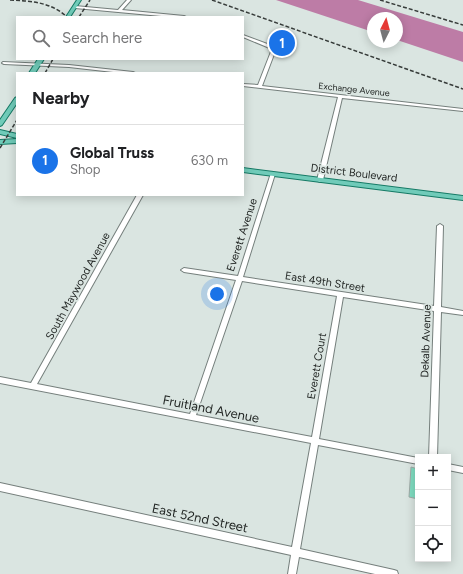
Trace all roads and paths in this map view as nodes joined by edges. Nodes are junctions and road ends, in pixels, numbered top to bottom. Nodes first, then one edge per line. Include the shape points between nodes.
1 (79, 0) edge
2 (129, 0) edge
3 (75, 6) junction
4 (119, 11) junction
5 (69, 16) edge
6 (173, 16) edge
7 (244, 36) edge
8 (40, 60) edge
9 (4, 63) dead end
10 (37, 64) junction
11 (33, 72) edge
12 (125, 72) edge
13 (244, 85) edge
14 (259, 87) junction
15 (340, 96) junction
16 (16, 100) edge
17 (463, 110) edge
18 (0, 124) edge
19 (0, 132) edge
20 (16, 136) edge
21 (16, 141) edge
22 (0, 142) edge
23 (244, 170) edge
24 (273, 174) junction
25 (320, 180) junction
26 (139, 196) edge
27 (463, 198) edge
28 (440, 226) dead end
29 (184, 270) dead end
30 (240, 278) junction
31 (340, 294) junction
32 (437, 309) junction
33 (463, 313) edge
34 (0, 380) edge
35 (33, 386) junction
36 (192, 417) junction
37 (315, 441) junction
38 (432, 454) edge
39 (415, 460) edge
40 (451, 468) edge
41 (463, 470) edge
42 (0, 487) edge
43 (296, 552) junction
44 (292, 574) edge
45 (394, 574) edge

1 - 3 main road
2 - 4 street
3 - 4 street
3 - 5 main road
4 - 6 street
7 - 14 street via 274,49
8 - 10 main road
9 - 10 street
10 - 11 main road
10 - 12 street
13 - 14 street, Exchange Avenue
14 - 15 street, Exchange Avenue
15 - 17 street, Exchange Avenue
15 - 25 street
16 - 18 main road
19 - 20 main road
21 - 22 main road
23 - 24 main road, District Boulevard
24 - 25 main road, District Boulevard
24 - 30 street, Everett Avenue
25 - 27 main road, District Boulevard
26 - 35 street, South Maywood Avenue
28 - 32 street, Dekalb Avenue
29 - 30 street, East 49th Street
30 - 31 street, East 49th Street
30 - 36 street, Everett Avenue
31 - 32 street, East 49th Street
31 - 37 street, Everett Court
32 - 33 street, East 49th Street
32 - 38 street, Dekalb Avenue
34 - 35 street, Fruitland Avenue
35 - 36 street, Fruitland Avenue
36 - 37 street, Fruitland Avenue
37 - 39 street, Fruitland Avenue
37 - 43 street
40 - 41 street
42 - 43 street, East 52nd Street
43 - 44 street
43 - 45 street, East 52nd Street

